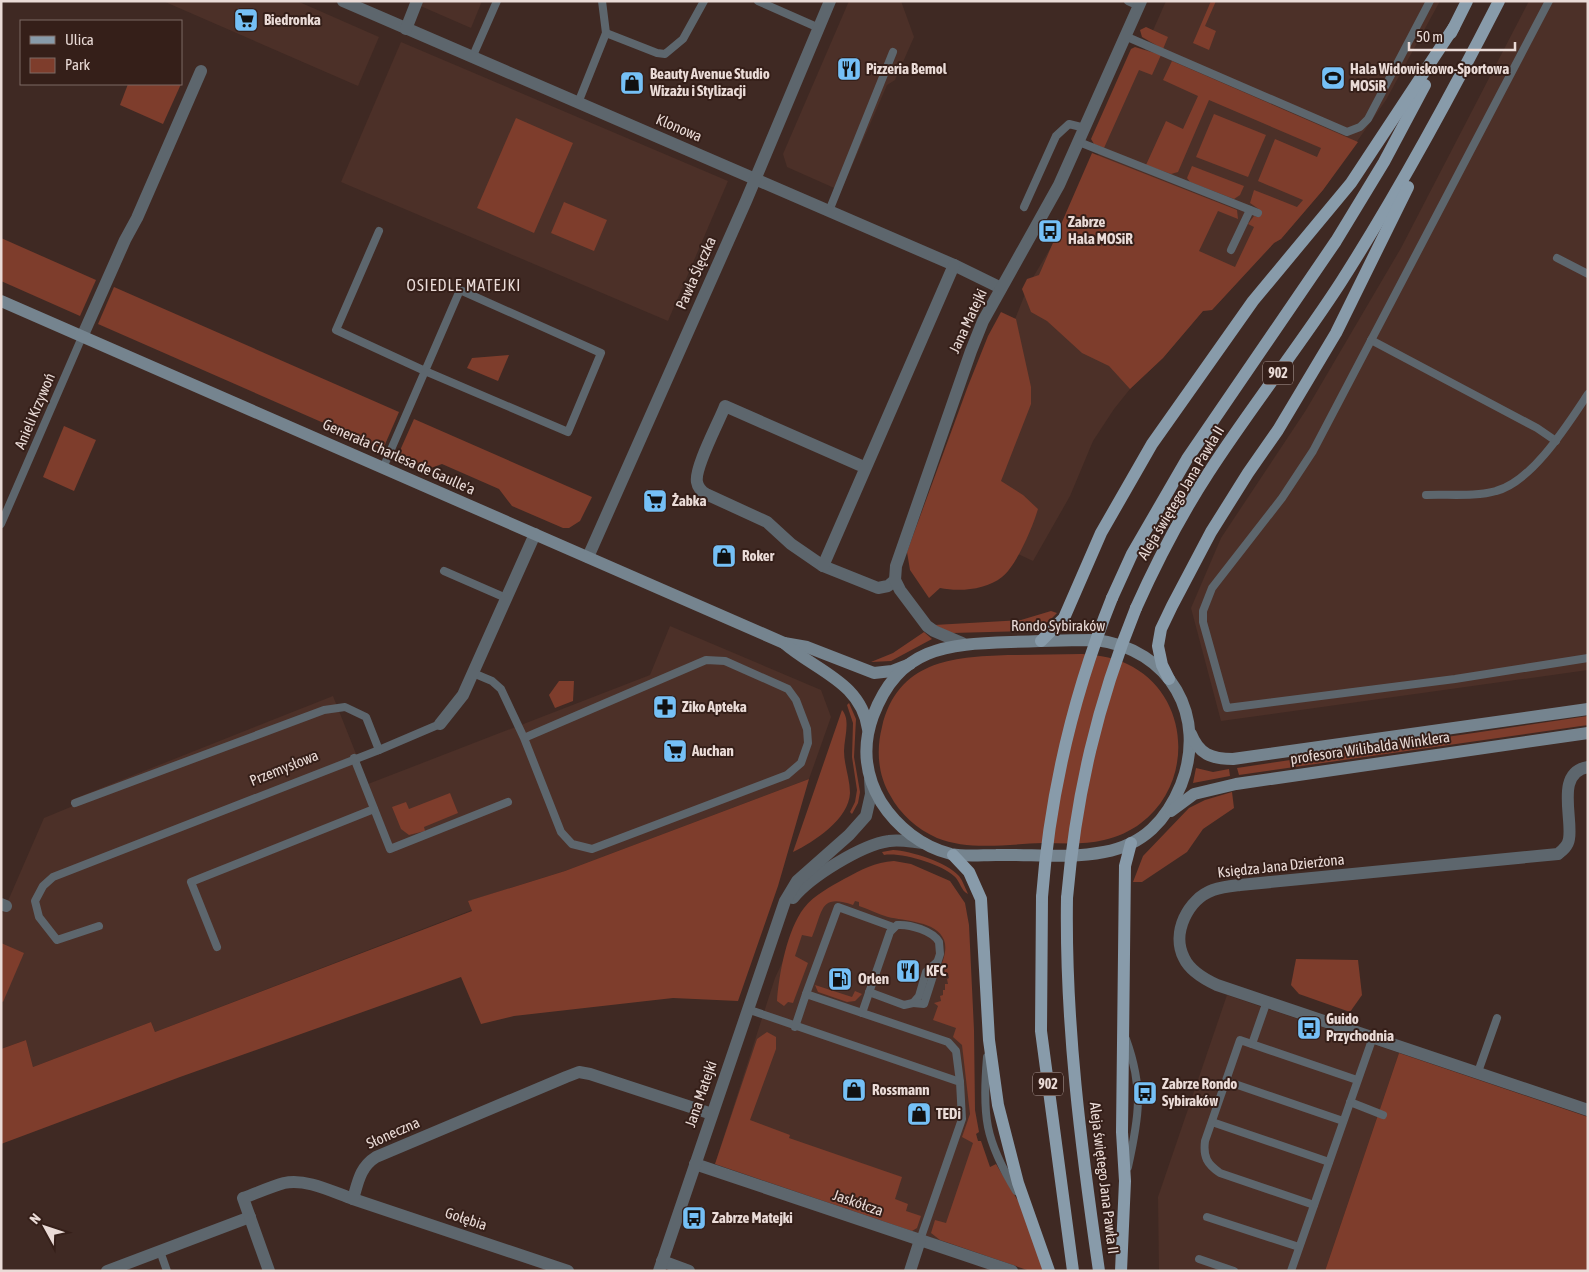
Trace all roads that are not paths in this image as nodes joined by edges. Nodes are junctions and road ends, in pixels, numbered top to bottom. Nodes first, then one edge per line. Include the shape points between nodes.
1 (343, 1) edge
2 (417, 1) edge
3 (497, 1) edge
4 (602, 1) edge
5 (704, 1) edge
6 (758, 1) edge
7 (830, 1) edge
8 (1430, 1) edge
9 (1467, 1) edge
10 (1499, 1) edge
11 (1549, 1) edge
12 (1136, 3) edge
13 (1454, 27) junction
14 (818, 28) junction
15 (406, 29) junction
16 (606, 33) junction
17 (1125, 36) junction
18 (893, 52) dead end
19 (472, 58) junction
20 (201, 71) dead end
21 (1458, 81) junction
22 (578, 103) junction
23 (1085, 128) junction
24 (1078, 142) junction
25 (755, 179) junction
26 (1024, 207) dead end
27 (1250, 210) junction
28 (829, 211) junction
29 (1258, 213) dead end
30 (380, 231) dead end
31 (1231, 250) dead end
32 (1557, 258) dead end
33 (954, 265) junction
34 (1588, 274) edge
35 (1001, 288) junction
36 (1, 302) edge
37 (82, 337) junction
38 (1371, 340) junction
39 (425, 371) junction
40 (1588, 394) edge
41 (1556, 441) junction
42 (864, 467) junction
43 (383, 468) junction
44 (1426, 494) dead end
45 (1, 524) edge
46 (535, 534) junction
47 (588, 557) junction
48 (823, 566) junction
49 (444, 572) dead end
50 (895, 580) junction
51 (506, 598) junction
52 (1041, 641) junction
53 (784, 643) junction
54 (962, 643) junction
55 (1588, 658) edge
56 (910, 664) junction
57 (473, 673) junction
58 (1169, 679) junction
59 (1588, 709) edge
60 (440, 724) joint
61 (868, 729) junction
62 (1190, 732) junction
63 (1588, 734) edge
64 (524, 738) junction
65 (379, 750) junction
66 (354, 758) junction
67 (1588, 767) edge
68 (870, 780) junction
69 (508, 802) dead end
70 (76, 803) dead end
71 (374, 809) junction
72 (1165, 816) junction
73 (923, 843) junction
74 (1132, 843) junction
75 (953, 855) junction
76 (99, 926) dead end
77 (893, 927) junction
78 (775, 928) junction
79 (217, 948) dead end
80 (869, 992) junction
81 (806, 994) junction
82 (1267, 1001) junction
83 (747, 1009) junction
84 (862, 1013) junction
85 (1497, 1018) dead end
86 (795, 1027) junction
87 (1373, 1037) junction
88 (1252, 1044) junction
89 (1478, 1072) junction
90 (1357, 1080) junction
91 (1226, 1081) junction
92 (960, 1082) junction
93 (1350, 1102) junction
94 (1588, 1110) edge
95 (712, 1114) junction
96 (1383, 1116) dead end
97 (1343, 1121) junction
98 (1212, 1122) junction
99 (1329, 1162) junction
100 (695, 1164) junction
101 (353, 1199) junction
102 (1314, 1205) junction
103 (1207, 1216) dead end
104 (250, 1217) junction
105 (920, 1240) junction
106 (1299, 1248) junction
107 (160, 1251) junction
108 (1199, 1259) dead end
109 (660, 1266) edge
110 (107, 1271) edge
111 (167, 1271) edge
112 (269, 1271) edge
113 (568, 1271) edge
114 (689, 1271) edge
115 (910, 1271) edge
116 (1012, 1271) edge
117 (1049, 1271) edge
118 (1073, 1271) edge
119 (1099, 1271) edge
120 (1121, 1271) edge
121 (1234, 1271) edge
122 (1291, 1271) edge

1 - 15 street, Klonowa
2 - 15 street
3 - 19 lane
4 - 16 lane
5 - 16 lane via 683,39 665,54 657,54
6 - 14 lane
7 - 14 street, Pawła Ślęczka
8 - 17 lane via 1368,119 1360,127 1347,132
9 - 13 main road, Aleja świętego Jana Pawła II / 902
10 - 21 main road, Aleja świętego Jana Pawła II / 902
11 - 38 lane
12 - 17 street, Jana Matejki
13 - 52 main road via 1351,182 1253,301 1152,444 1101,532 1064,618
13 - 118 main road, Aleja świętego Jana Pawła II / 902, bridge via 1356,210 1186,459 1132,554 1083,674 1064,741 1048,828 1042,896 1041,1031
14 - 25 street, Pawła Ślęczka
15 - 19 street, Klonowa
16 - 22 lane
17 - 23 street, Jana Matejki
18 - 28 lane
19 - 22 street, Klonowa
20 - 37 street
21 - 58 main road via 1336,333 1211,532 1172,606 1161,629 1158,646
21 - 119 main road, Aleja świętego Jana Pawła II / 902, bridge via 1399,188 1340,283 1209,472 1155,566 1108,680 1090,743 1073,834 1066,944 1084,1165
22 - 25 street, Klonowa
23 - 24 street, Jana Matejki
23 - 26 lane via 1069,124 1056,136
24 - 27 lane
24 - 35 street, Jana Matejki via 1043,217
25 - 28 street, Klonowa
25 - 47 street, Pawła Ślęczka
27 - 29 lane
27 - 31 lane
28 - 33 street, Klonowa
30 - 39 lane via 336,330
32 - 34 lane
33 - 35 street, Klonowa
33 - 42 street
35 - 50 street, Jana Matejki via 971,351 896,566
36 - 37 main road, Generała Charlesa de Gaulle'a
37 - 43 main road, Generała Charlesa de Gaulle'a
37 - 45 lane, Anieli Krzywoń
38 - 41 lane
38 - 55 lane via 1313,451 1282,498 1206,598 1203,622 1227,708
39 - 39 lane via 460,290 601,353 568,432
39 - 43 lane
40 - 41 lane
41 - 44 lane via 1511,486 1495,492
42 - 48 street
42 - 48 street via 725,406 699,468 696,480 699,489 767,522
43 - 46 main road, Generała Charlesa de Gaulle'a
46 - 47 main road, Generała Charlesa de Gaulle'a
46 - 51 street, Przemysłowa
47 - 53 main road, Generała Charlesa de Gaulle'a
48 - 50 street via 878,588
49 - 51 lane
50 - 54 street via 927,626
51 - 57 street, Przemysłowa
52 - 54 main road, Rondo Sybiraków
52 - 58 main road, Rondo Sybiraków via 1096,640 1128,646 1154,663
53 - 56 main road, Generała Charlesa de Gaulle'a via 807,647 874,673
53 - 61 main road, Generała Charlesa de Gaulle'a via 852,692 864,709
54 - 56 main road, Rondo Sybiraków via 945,647
56 - 61 main road, Rondo Sybiraków via 885,693
57 - 60 street, Przemysłowa via 463,695
57 - 64 lane via 501,689
58 - 62 main road, Rondo Sybiraków via 1184,707
59 - 62 main road, profesora Wilibalda Winklera via 1233,759 1205,754 1196,747
60 - 65 lane, Przemysłowa
61 - 68 main road, Rondo Sybiraków via 866,764
62 - 72 main road, Rondo Sybiraków via 1188,765
63 - 72 main road, profesora Wilibalda Winklera via 1236,784 1194,794
64 - 64 lane via 561,832 572,844 592,849 787,774 801,763 808,743 807,729 796,700 788,689 725,661 706,660
65 - 66 lane, Przemysłowa
65 - 70 lane via 366,717 345,707 324,710
66 - 71 lane
66 - 76 lane, Przemysłowa via 53,877 43,886 35,901 39,917 57,940
67 - 82 street, Księdza Jana Dzierżona via 1574,775 1568,785 1569,840 1558,854 1240,885 1212,890 1201,896 1184,918 1180,932 1184,959 1203,978
68 - 73 main road, Rondo Sybiraków via 894,820
68 - 78 street, Jana Matejki via 871,794 866,816 797,881 785,900
69 - 71 lane via 390,849
71 - 79 lane via 191,882
72 - 74 main road, Rondo Sybiraków
73 - 75 main road, Rondo Sybiraków
73 - 78 street, Jana Matejki via 887,841 848,858 804,886
74 - 75 main road, Rondo Sybiraków via 1091,854
74 - 120 main road via 1125,866 1122,1028 1125,1181
75 - 117 main road via 969,872 981,899 989,1040 998,1105 1024,1202
77 - 80 lane
77 - 80 lane via 904,925 930,933 939,942 938,961 924,1004 904,1005
77 - 81 lane via 838,908
78 - 83 street, Jana Matejki
80 - 84 lane
81 - 84 lane
81 - 86 lane
82 - 87 street, Księdza Jana Dzierżona
82 - 88 lane
83 - 86 lane
83 - 95 street, Jana Matejki
84 - 92 lane via 948,1042 956,1051
85 - 89 lane
86 - 92 lane
87 - 89 street, Księdza Jana Dzierżona
87 - 90 lane
88 - 90 lane
88 - 91 lane via 1240,1040
89 - 94 street, Księdza Jana Dzierżona
90 - 93 lane
91 - 97 lane
91 - 98 lane
92 - 105 lane via 962,1119
93 - 96 lane
93 - 97 lane
95 - 100 street, Jana Matejki
95 - 101 street, Słoneczna via 579,1072 376,1157 363,1169
97 - 99 lane
98 - 99 lane
98 - 102 lane via 1204,1149 1205,1158 1211,1166 1220,1173
99 - 102 lane
100 - 105 street, Jaskółcza
100 - 109 street, Jana Matejki
101 - 104 street via 311,1184 285,1183 243,1198
101 - 113 street, Gołębia
102 - 106 lane
103 - 106 lane
104 - 107 street
104 - 112 street
105 - 115 street
105 - 116 street, Jaskółcza
106 - 122 lane
107 - 110 street
107 - 111 lane
108 - 121 lane
109 - 114 street

